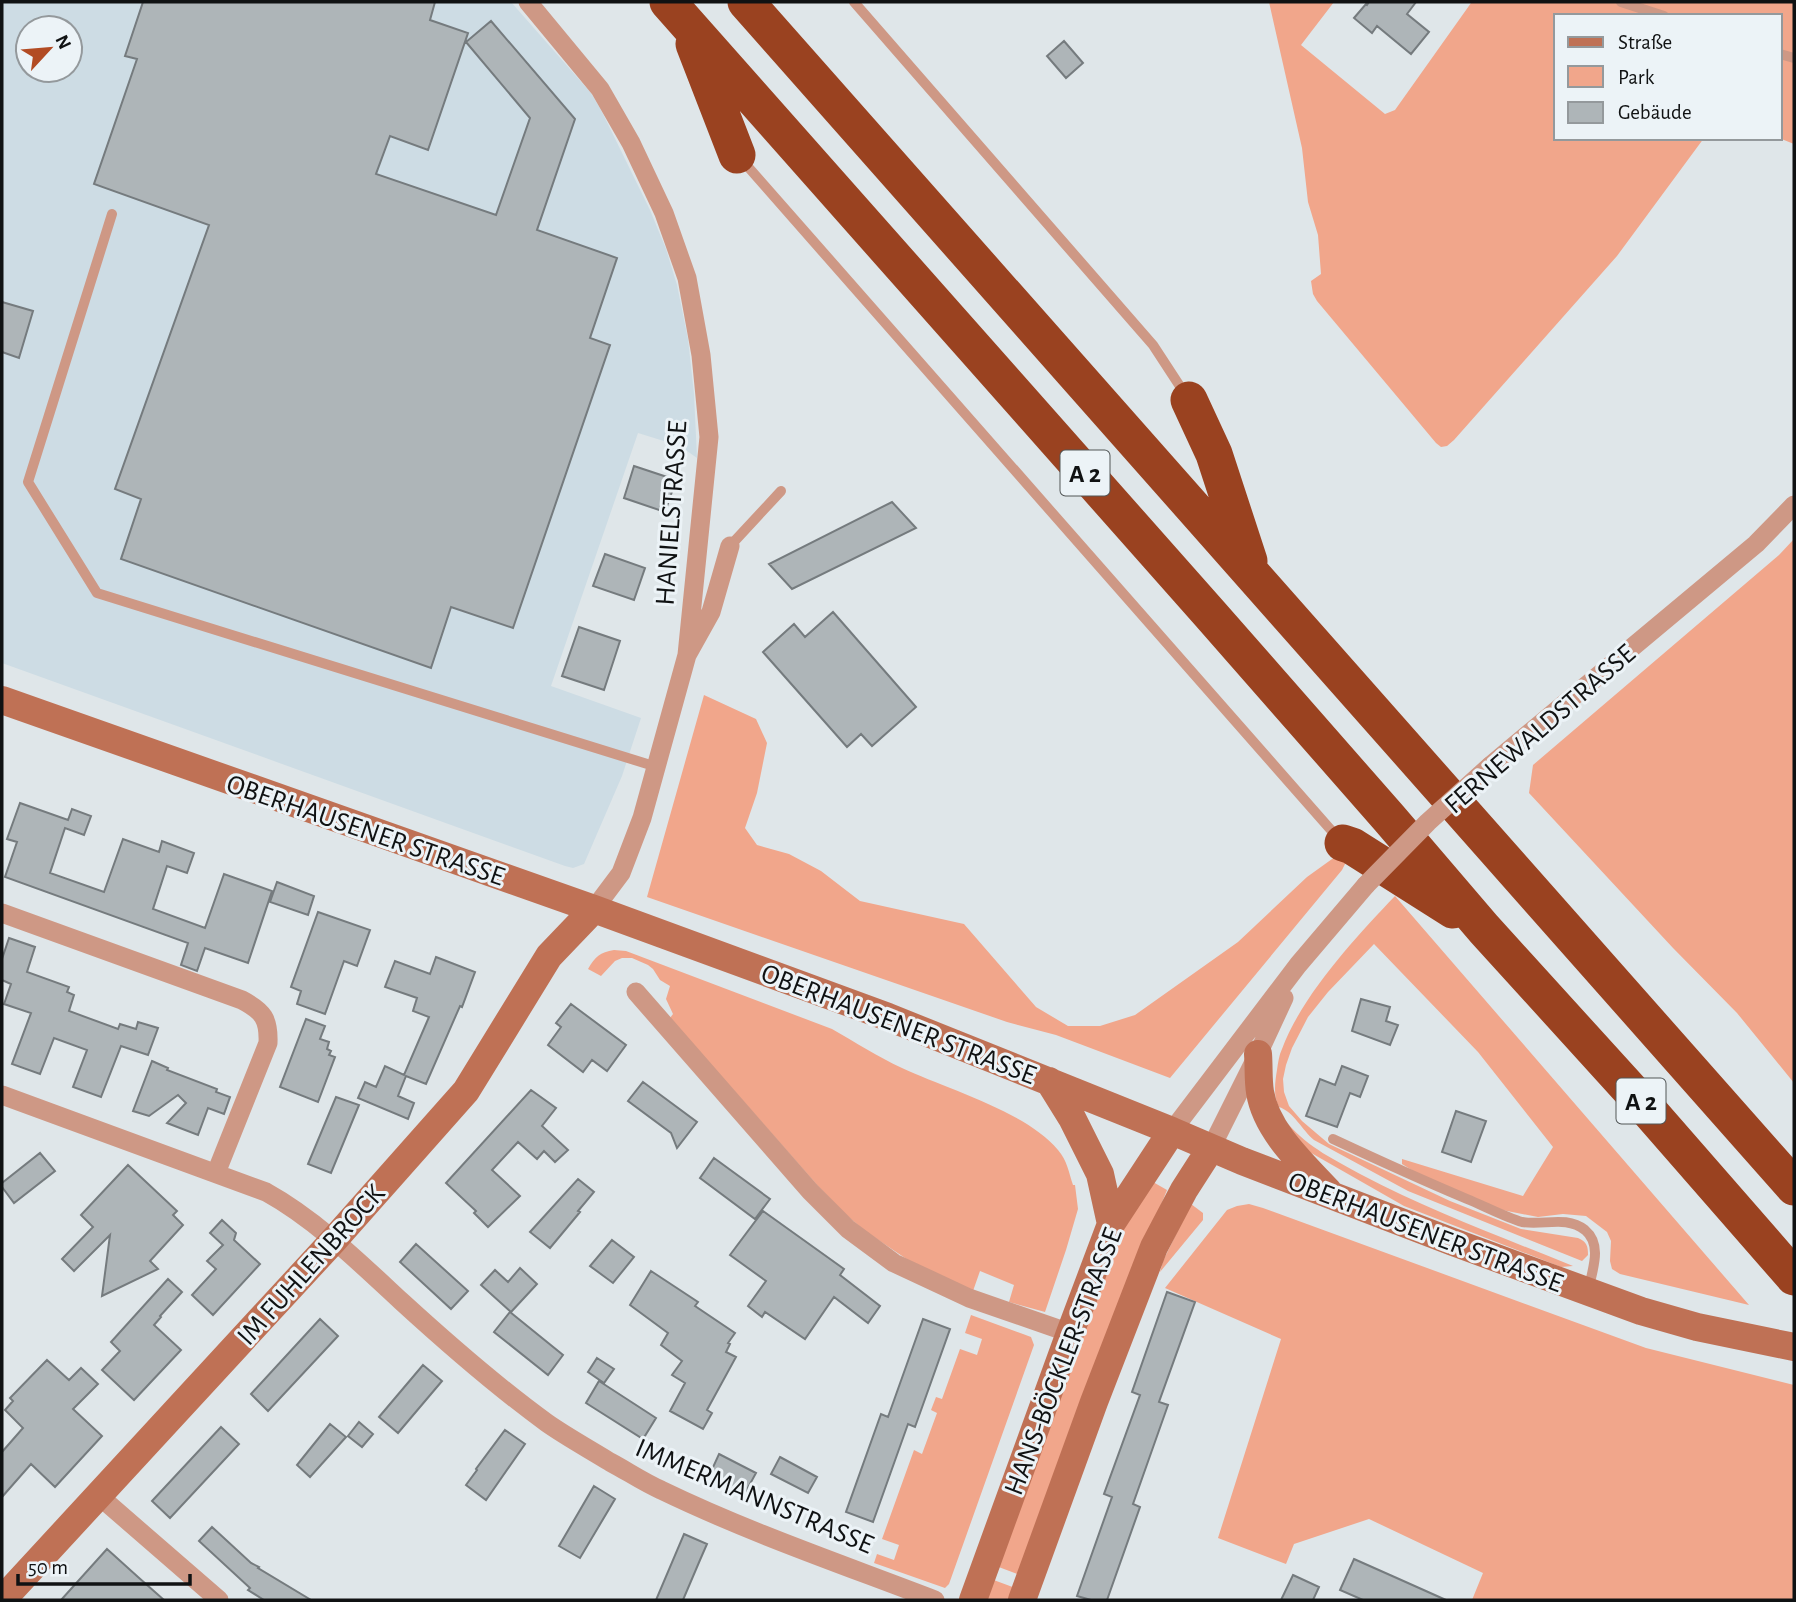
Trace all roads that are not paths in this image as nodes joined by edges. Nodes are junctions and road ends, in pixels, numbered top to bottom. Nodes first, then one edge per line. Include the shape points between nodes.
1 (527, 2) edge
2 (746, 2) edge
3 (854, 2) edge
4 (1621, 2) edge
5 (676, 11) edge
6 (1658, 14) edge
7 (737, 155) joint
8 (112, 214) dead end
9 (1189, 400) joint
10 (781, 491) dead end
11 (1794, 505) edge
12 (730, 546) joint
13 (1254, 576) junction
14 (687, 655) junction
15 (2, 699) edge
16 (657, 767) junction
17 (1343, 844) joint
18 (594, 909) junction
19 (2, 913) edge
20 (1483, 929) junction
21 (1298, 965) junction
22 (636, 992) dead end
23 (1258, 1054) junction
24 (1049, 1081) junction
25 (2, 1095) edge
26 (1172, 1131) junction
27 (1334, 1139) dead end
28 (1211, 1148) junction
29 (216, 1173) junction
30 (1794, 1187) edge
31 (1332, 1196) junction
32 (1111, 1224) junction
33 (333, 1241) junction
34 (1794, 1277) edge
35 (1588, 1291) junction
36 (1070, 1333) junction
37 (1794, 1347) edge
38 (98, 1495) junction
39 (2, 1600) edge
40 (219, 1600) edge
41 (936, 1600) edge
42 (974, 1600) edge
43 (1022, 1600) edge

1 - 14 street, HANIELSTRASSE via 600,89 664,213 687,278 709,437
2 - 13 highway, A 2
3 - 9 lane via 1153,345
4 - 6 lane
5 - 7 highway
5 - 20 highway, A 2
7 - 17 lane
8 - 16 lane via 29,482 97,593
9 - 13 highway via 1214,454
10 - 12 lane
11 - 21 street, FERNEWALDSTRASSE, bridge via 1756,544 1429,822 1366,885
12 - 14 street, HANIELSTRASSE via 711,612
13 - 30 highway, A 2
14 - 16 street, HANIELSTRASSE
15 - 18 main road, OBERHAUSENER STRASSE
16 - 18 street, HANIELSTRASSE via 621,873
17 - 20 highway
18 - 24 main road, OBERHAUSENER STRASSE
18 - 33 main road, IM FUHLENBROCK via 549,956 466,1091
19 - 29 street via 256,1007 266,1020 268,1043
20 - 34 highway, A 2
21 - 23 street, FERNEWALDSTRASSE
21 - 26 street, FERNEWALDSTRASSE
22 - 36 street via 810,1191 848,1228 894,1263 956,1292
23 - 28 street, FERNEWALDSTRASSE
23 - 31 main road, FERNEWALDSTRASSE via 1260,1094 1269,1118 1283,1142
24 - 26 main road, OBERHAUSENER STRASSE
24 - 32 main road via 1100,1174
25 - 29 street, IMMERMANNSTRASSE
26 - 28 main road, OBERHAUSENER STRASSE
26 - 32 main road, HANS-BÖCKLER-STRASSE
27 - 35 lane via 1522,1222 1574,1224 1593,1240 1596,1251
28 - 31 main road, OBERHAUSENER STRASSE
28 - 43 main road, HANS-BÖCKLER-STRASSE via 1154,1247
29 - 33 street, IMMERMANNSTRASSE via 286,1203
31 - 35 main road, OBERHAUSENER STRASSE
32 - 36 main road, HANS-BÖCKLER-STRASSE
33 - 38 main road, IM FUHLENBROCK
33 - 41 street, IMMERMANNSTRASSE via 494,1382 580,1444 710,1512
35 - 37 main road, OBERHAUSENER STRASSE via 1697,1327
36 - 42 main road, HANS-BÖCKLER-STRASSE
38 - 39 main road, IM FUHLENBROCK
38 - 40 street

